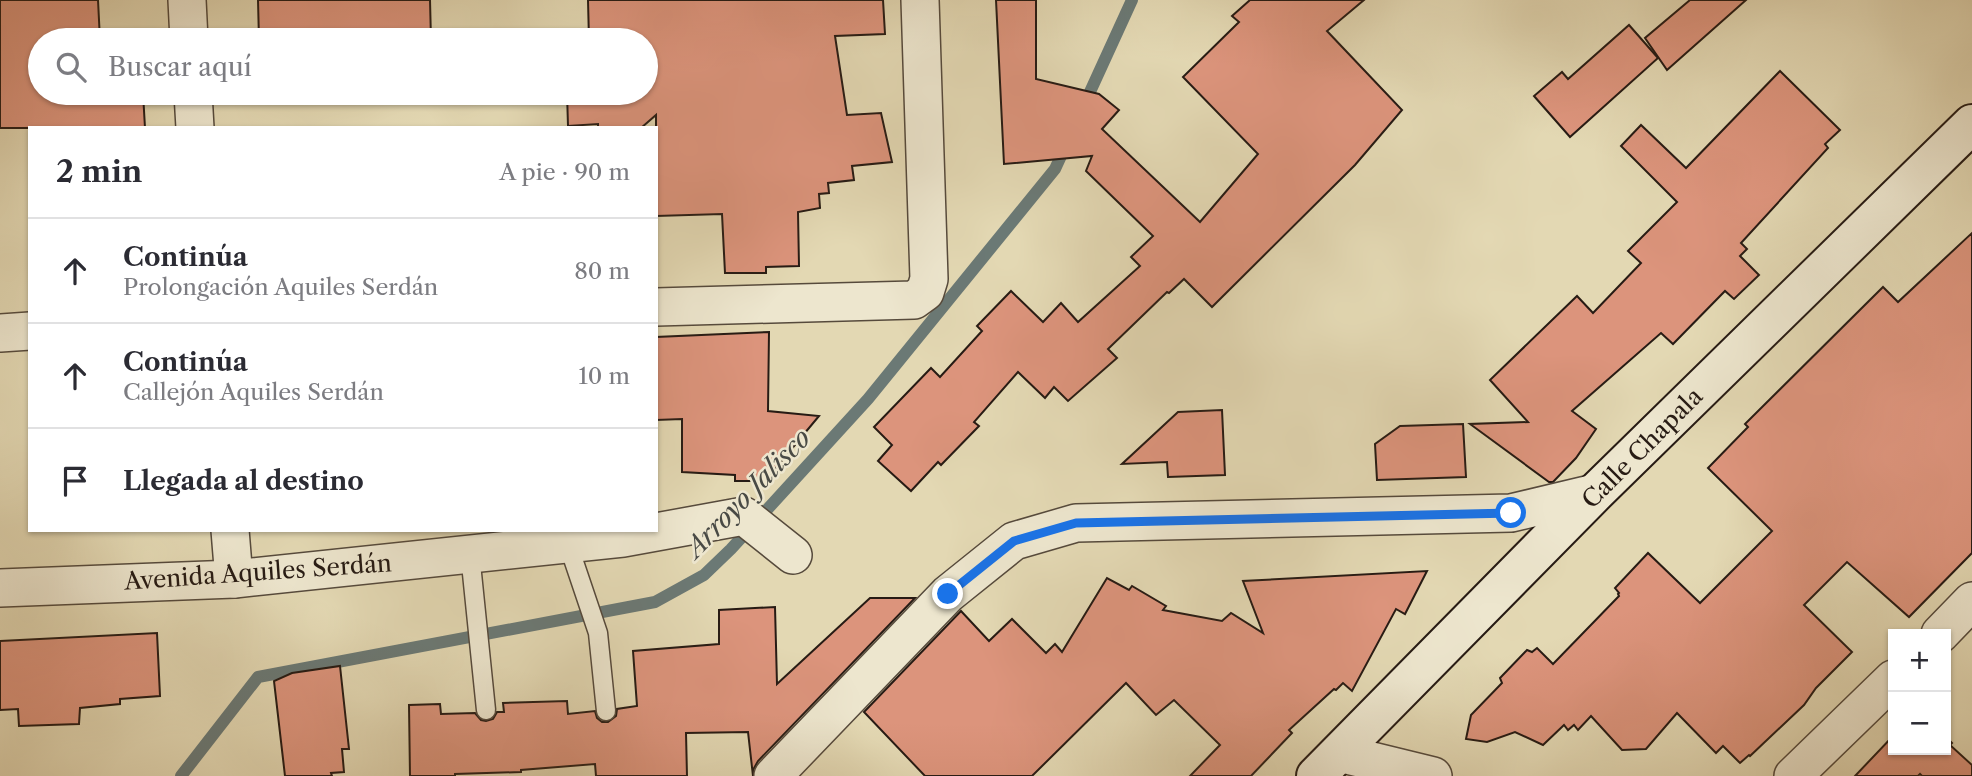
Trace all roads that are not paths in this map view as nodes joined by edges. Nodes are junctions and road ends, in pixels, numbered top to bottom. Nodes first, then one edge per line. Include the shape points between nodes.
1 (187, 0) edge
2 (920, 0) edge
3 (188, 28) edge
4 (194, 105) edge
5 (1972, 124) edge
6 (195, 126) edge
7 (658, 307) edge
8 (28, 331) edge
9 (0, 333) edge
10 (1595, 493) junction
11 (230, 532) edge
12 (768, 535) dead end
13 (568, 544) junction
14 (470, 554) junction
15 (234, 579) junction
16 (0, 588) edge
17 (1972, 601) edge
18 (1945, 629) edge
19 (1888, 684) edge
20 (486, 710) dead end
21 (606, 711) dead end
22 (1328, 764) edge
23 (773, 776) edge
24 (1433, 776) edge
25 (1793, 776) edge

1 - 3 street
2 - 7 street via 929,279 925,292 914,300
4 - 6 street
5 - 10 main road, Calle Chapala
8 - 9 street
10 - 22 main road, Calle Chapala
10 - 23 street via 1511,513 1076,523 1014,541 948,594
11 - 15 street
12 - 13 street, Avenida Aquiles Serdán via 623,538
13 - 14 street, Avenida Aquiles Serdán
13 - 21 lane via 598,633
14 - 15 street, Avenida Aquiles Serdán
14 - 20 lane
15 - 16 street, Avenida Aquiles Serdán
17 - 18 street
19 - 25 street
22 - 24 street

